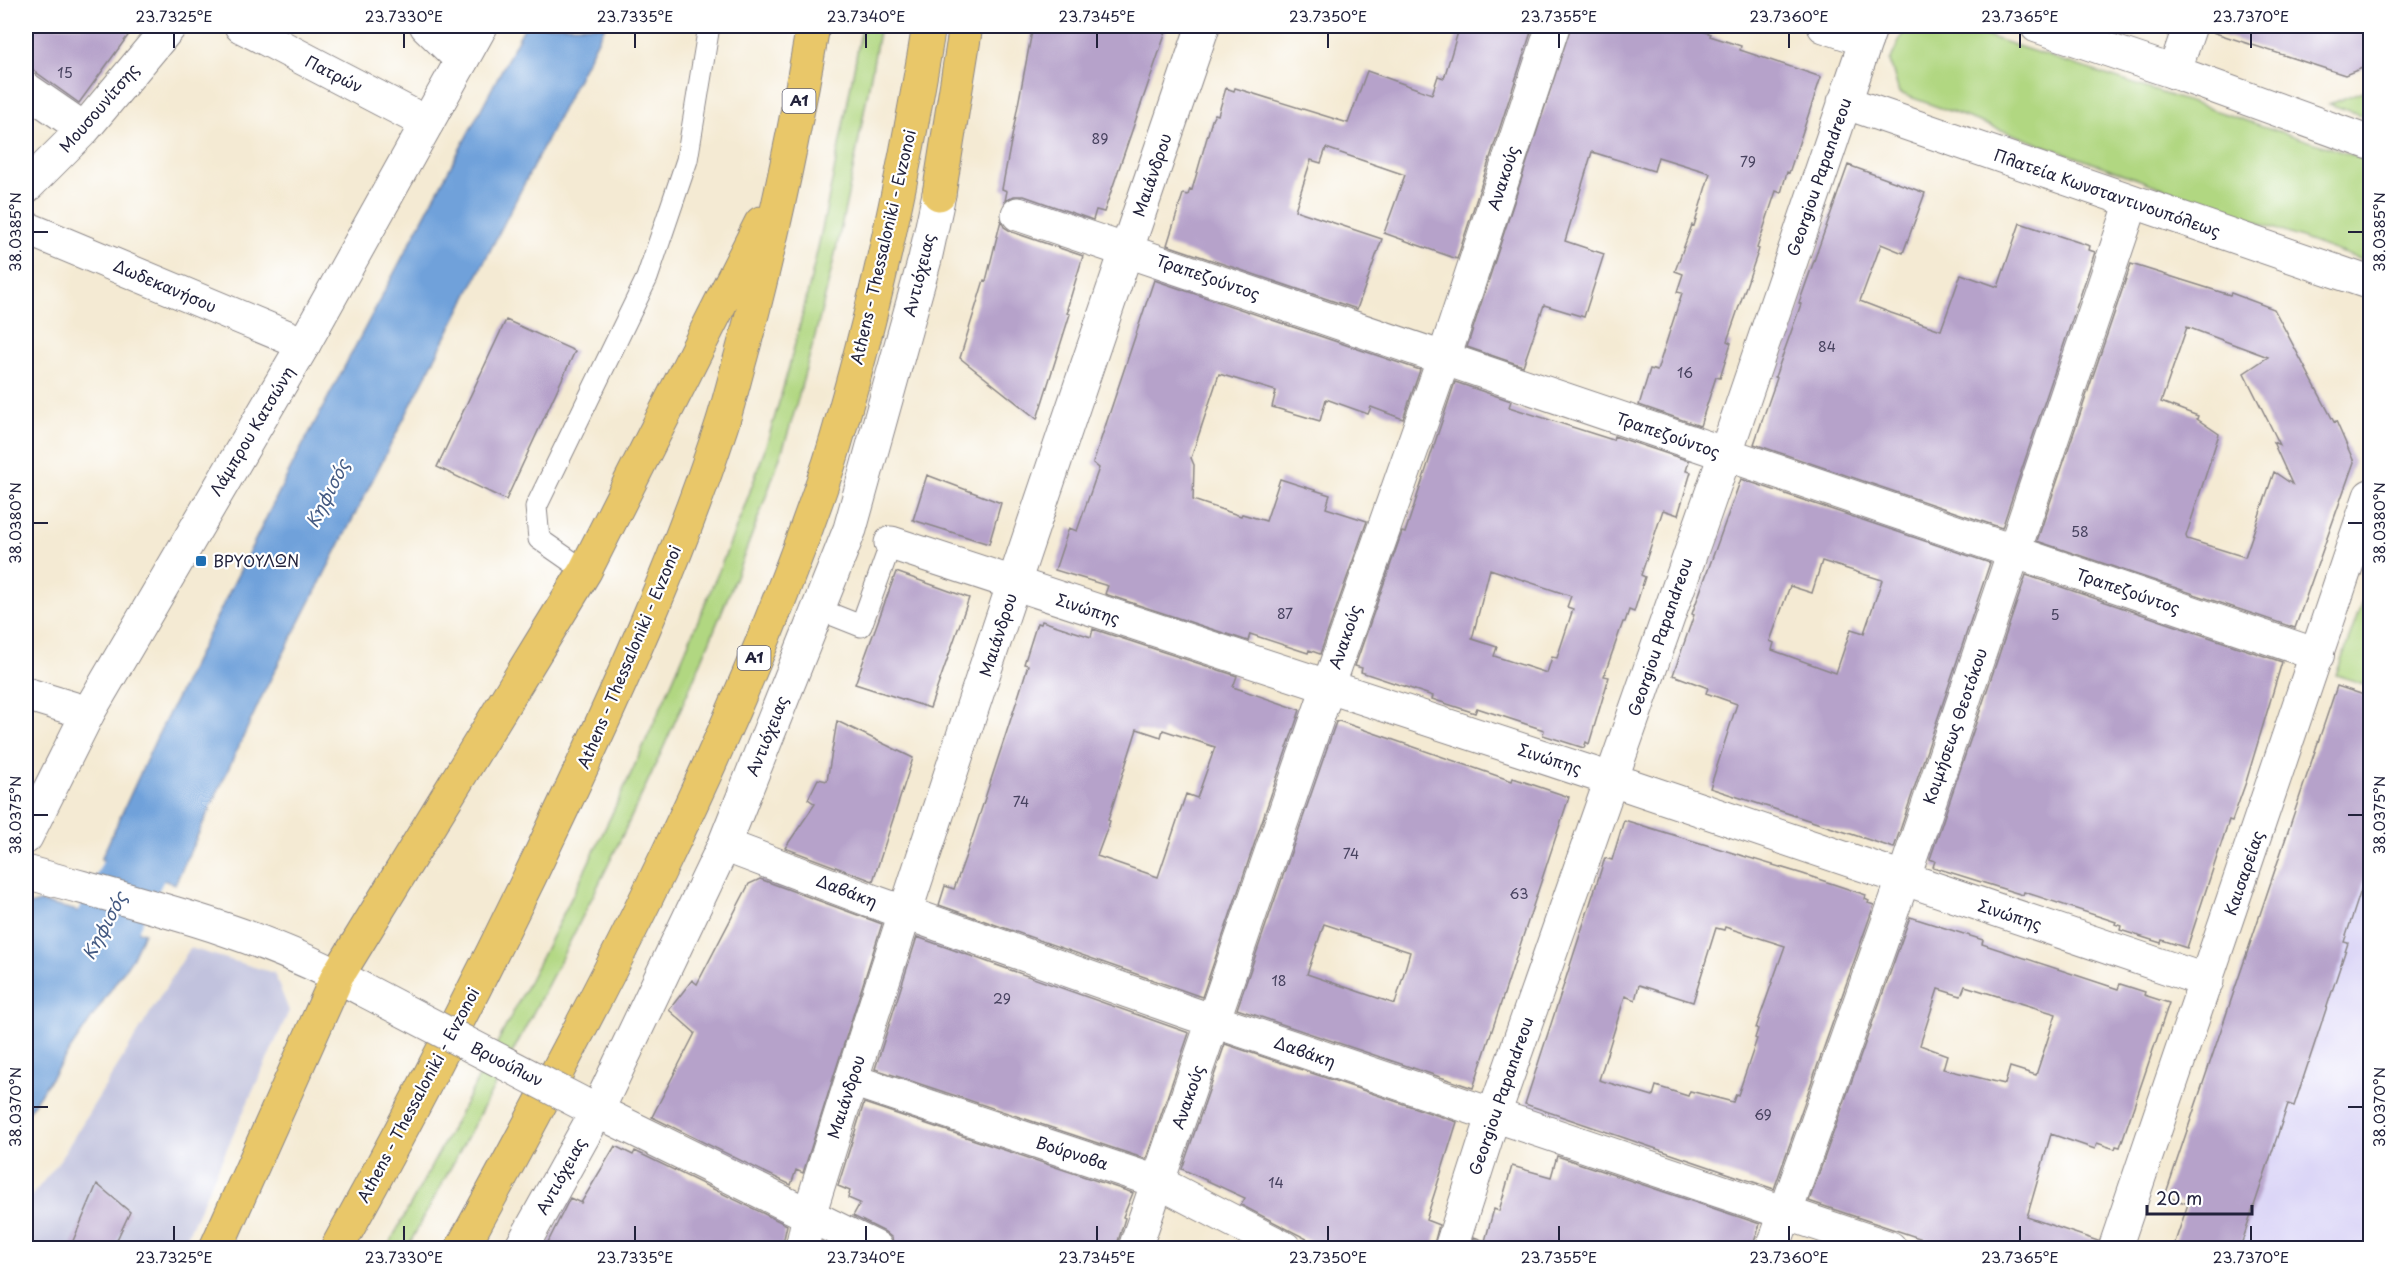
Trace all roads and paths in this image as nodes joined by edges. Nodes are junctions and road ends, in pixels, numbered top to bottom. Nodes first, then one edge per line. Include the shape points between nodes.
1 (170, 26) edge
2 (241, 26) edge
3 (426, 26) edge
4 (481, 26) edge
5 (709, 26) edge
6 (813, 26) edge
7 (929, 26) edge
8 (966, 26) edge
9 (1203, 26) edge
10 (1553, 26) edge
11 (1824, 26) edge
12 (2037, 26) edge
13 (2190, 26) edge
14 (1868, 33) edge
15 (462, 61) junction
16 (2174, 72) junction
17 (26, 89) edge
18 (1844, 102) junction
19 (427, 123) junction
20 (84, 129) junction
21 (2370, 143) edge
22 (785, 176) junction
23 (26, 187) edge
24 (939, 194) joint
25 (2132, 202) junction
26 (1018, 214) dead end
27 (26, 228) edge
28 (1127, 249) junction
29 (2370, 283) edge
30 (304, 344) junction
31 (1444, 358) junction
32 (1725, 455) junction
33 (2370, 496) edge
34 (891, 543) joint
35 (2015, 552) junction
36 (585, 571) junction
37 (1015, 584) junction
38 (818, 609) junction
39 (2318, 655) junction
40 (1328, 687) junction
41 (26, 694) edge
42 (88, 713) junction
43 (1610, 778) junction
44 (26, 837) edge
45 (724, 844) junction
46 (31, 873) edge
47 (1903, 880) junction
48 (906, 913) junction
49 (338, 975) junction
50 (2207, 981) junction
51 (1214, 1021) junction
52 (851, 1080) junction
53 (590, 1107) junction
54 (1493, 1117) junction
55 (1158, 1182) junction
56 (1785, 1212) junction
57 (809, 1215) junction
58 (216, 1248) edge
59 (337, 1248) edge
60 (462, 1248) edge
61 (521, 1248) edge
62 (802, 1248) edge
63 (876, 1248) edge
64 (1135, 1248) edge
65 (1285, 1248) edge
66 (1451, 1248) edge
67 (1773, 1248) edge
68 (1890, 1248) edge
69 (2115, 1248) edge

1 - 20 street, Μουσουνίτσης
2 - 19 street, Πατρών
3 - 15 street
4 - 15 street, Λάμπρου Κατσώνη
5 - 36 lane via 687,160 647,278 536,507 539,539
6 - 22 highway, Athens - Thessaloniki - Evzonoi / Α1
7 - 60 highway, Athens - Thessaloniki - Evzonoi / Α1 via 897,202 866,333 830,462 782,592 645,901
8 - 24 highway
9 - 28 street, Μαιάνδρου
10 - 31 street, Ανακούς
11 - 14 street
12 - 16 street
13 - 16 street
14 - 18 street, Georgiou Papandreou
15 - 19 street, Λάμπρου Κατσώνη
16 - 21 street
17 - 20 street
18 - 25 street, Πλατεία Κωνσταντινουπόλεως
18 - 32 street, Georgiou Papandreou
19 - 30 street, Λάμπρου Κατσώνη
20 - 23 street, Μουσουνίτσης
22 - 36 highway
22 - 59 highway, Athens - Thessaloniki - Evzonoi / Α1 via 720,431 676,548 611,703 542,851 409,1119
24 - 38 street, Αντιόχειας via 925,259 850,529
25 - 29 street, Πλατεία Κωνσταντινουπόλεως
25 - 35 street, Κοιμήσεως Θεοτόκου
26 - 28 street, Τραπεζούντος
27 - 30 street, Δωδεκανήσου
28 - 31 street, Τραπεζούντος
28 - 37 street, Μαιάνδρου
30 - 42 street, Λάμπρου Κατσώνη
31 - 32 street, Τραπεζούντος
31 - 40 street, Ανακούς
32 - 35 street, Τραπεζούντος
32 - 43 street, Georgiou Papandreou
33 - 39 street, Καισαρείας
34 - 37 street, Σινώπης
34 - 38 lane via 861,626
35 - 39 street, Τραπεζούντος
35 - 47 street, Κοιμήσεως Θεοτόκου
36 - 49 highway
37 - 40 street, Σινώπης
37 - 48 street, Μαιάνδρου
38 - 45 street, Αντιόχειας
39 - 50 street, Καισαρείας
40 - 43 street, Σινώπης
40 - 51 street, Ανακούς
41 - 42 street
42 - 44 street, Λάμπρου Κατσώνη
43 - 47 street, Σινώπης
43 - 54 street, Georgiou Papandreou
45 - 48 street, Δαβάκη
45 - 53 street, Αντιόχειας
46 - 49 street, Βρυούλων via 203,922
47 - 50 street, Σινώπης
47 - 56 street, Κοιμήσεως Θεοτόκου
48 - 51 street, Δαβάκη
48 - 52 street, Μαιάνδρου
49 - 53 street, Βρυούλων, bridge
49 - 58 highway
50 - 69 street, Καισαρείας
51 - 54 street, Δαβάκη
51 - 55 street, Ανακούς
52 - 55 street, Βούρνοβα
52 - 57 street, Μαιάνδρου
53 - 57 street, Βρυούλων
53 - 61 street, Αντιόχειας
54 - 56 street, Δαβάκη
54 - 66 street, Georgiou Papandreou
55 - 64 street, Ανακούς
55 - 65 street, Βούρνοβα
56 - 67 street, Κοιμήσεως Θεοτόκου
56 - 68 street, Δαβάκη
57 - 62 street, Μαιάνδρου
57 - 63 street, Βρυούλων

